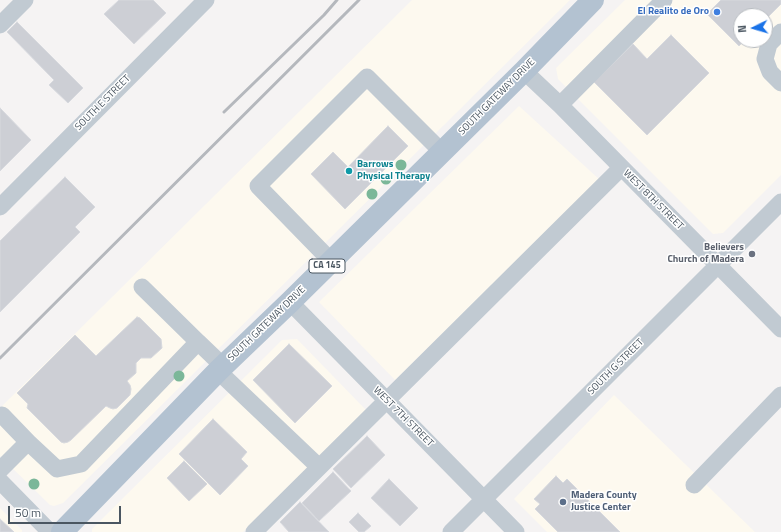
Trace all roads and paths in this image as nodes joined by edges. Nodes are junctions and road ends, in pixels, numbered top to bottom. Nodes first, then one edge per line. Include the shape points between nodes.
1 (25, 0) edge
2 (593, 0) edge
3 (664, 0) edge
4 (196, 3) edge
5 (0, 25) edge
6 (781, 32) edge
7 (524, 71) junction
8 (781, 83) edge
9 (560, 105) junction
10 (442, 152) junction
11 (621, 168) junction
12 (781, 202) edge
13 (0, 207) edge
14 (331, 261) junction
15 (718, 265) junction
16 (142, 286) dead end
17 (290, 302) junction
18 (781, 329) edge
19 (198, 342) junction
20 (221, 368) junction
21 (781, 395) edge
22 (386, 401) junction
23 (2, 415) dead end
24 (28, 442) junction
25 (318, 467) junction
26 (0, 470) edge
27 (0, 481) edge
28 (694, 485) dead end
29 (484, 499) junction
30 (50, 532) edge
31 (62, 532) edge
32 (254, 532) edge
33 (451, 532) edge
34 (516, 532) edge

1 - 5 street
2 - 7 main road, SOUTH GATEWAY DRIVE / CA 145
3 - 9 street
4 - 13 street, SOUTH E STREET
6 - 8 street via 769,44 765,59 770,72
7 - 9 street, WEST 8TH STREET
7 - 10 main road, SOUTH GATEWAY DRIVE / CA 145
9 - 11 street, WEST 8TH STREET
10 - 14 main road, SOUTH GATEWAY DRIVE / CA 145
10 - 14 street via 367,77 258,186
11 - 15 street, WEST 8TH STREET
11 - 22 street
12 - 15 street, SOUTH G STREET
14 - 17 main road, SOUTH GATEWAY DRIVE / CA 145
15 - 18 street, WEST 8TH STREET
15 - 29 street, SOUTH G STREET
16 - 19 street
17 - 20 main road, SOUTH GATEWAY DRIVE / CA 145
17 - 22 street, WEST 7TH STREET
19 - 20 street
19 - 24 street via 81,464 57,469
20 - 25 street
20 - 31 main road, SOUTH GATEWAY DRIVE / CA 145
21 - 28 street
22 - 25 street
22 - 29 street, WEST 7TH STREET
23 - 24 street
24 - 26 street
25 - 32 street
27 - 30 street
29 - 33 street, SOUTH G STREET
29 - 34 street, WEST 7TH STREET

